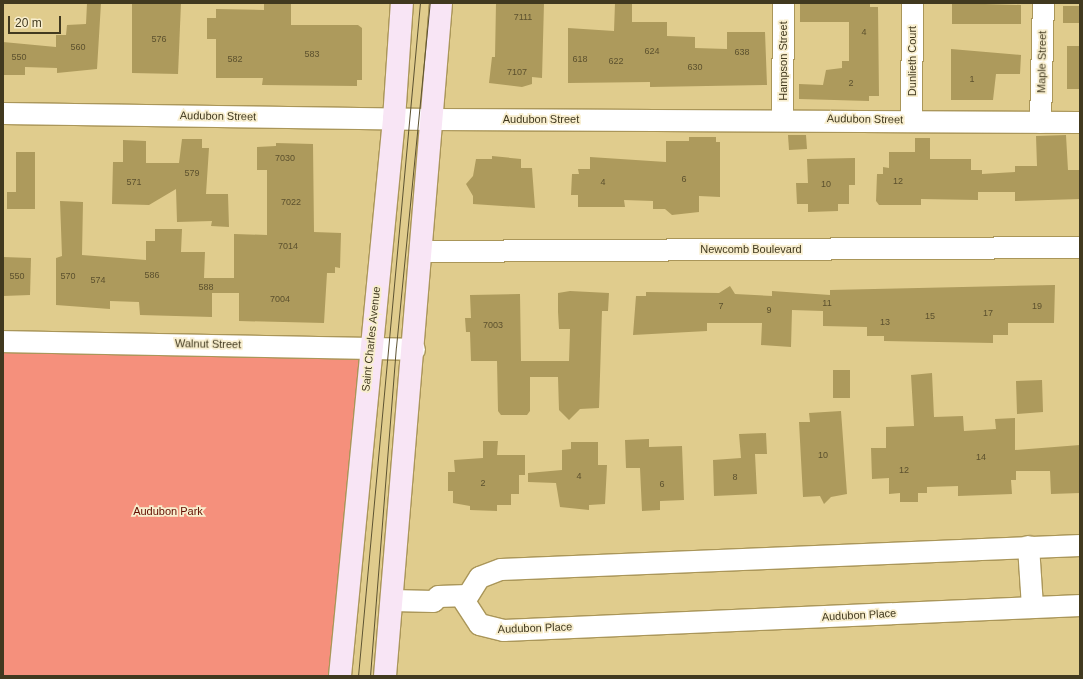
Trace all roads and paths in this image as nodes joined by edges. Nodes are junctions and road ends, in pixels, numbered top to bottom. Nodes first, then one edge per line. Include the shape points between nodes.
1 (402, 3) edge
2 (441, 3) edge
3 (783, 3) edge
4 (912, 3) edge
5 (1043, 3) edge
6 (3, 113) edge
7 (782, 118) junction
8 (394, 119) junction
9 (430, 119) junction
10 (911, 120) junction
11 (1040, 122) junction
12 (1080, 122) edge
13 (1080, 247) edge
14 (422, 252) junction
15 (3, 341) edge
16 (370, 347) junction
17 (414, 349) junction
18 (1080, 545) edge
19 (1028, 546) junction
20 (392, 600) junction
21 (467, 602) junction
22 (1080, 605) edge
23 (1032, 607) junction
24 (340, 676) edge
25 (385, 676) edge

1 - 8 main road, Saint Charles Avenue
2 - 9 main road
3 - 7 street, Hampson Street
4 - 10 street, Dunlieth Court
5 - 11 street, Maple Street
6 - 8 street, Audubon Street
7 - 9 street, Audubon Street
7 - 10 street, Audubon Street
8 - 9 street, Audubon Street
8 - 16 main road, Saint Charles Avenue
9 - 14 main road
10 - 11 street, Audubon Street
11 - 12 street, Audubon Street
13 - 14 street, Newcomb Boulevard
14 - 17 main road
15 - 16 street, Walnut Street
16 - 17 street, Walnut Street
16 - 24 main road, Saint Charles Avenue
17 - 20 main road
18 - 19 street
19 - 21 street via 500,569 479,577
19 - 23 street
20 - 21 street via 433,601 438,596
20 - 25 main road
21 - 23 street, Audubon Place via 479,624 503,630
22 - 23 street, Audubon Place

